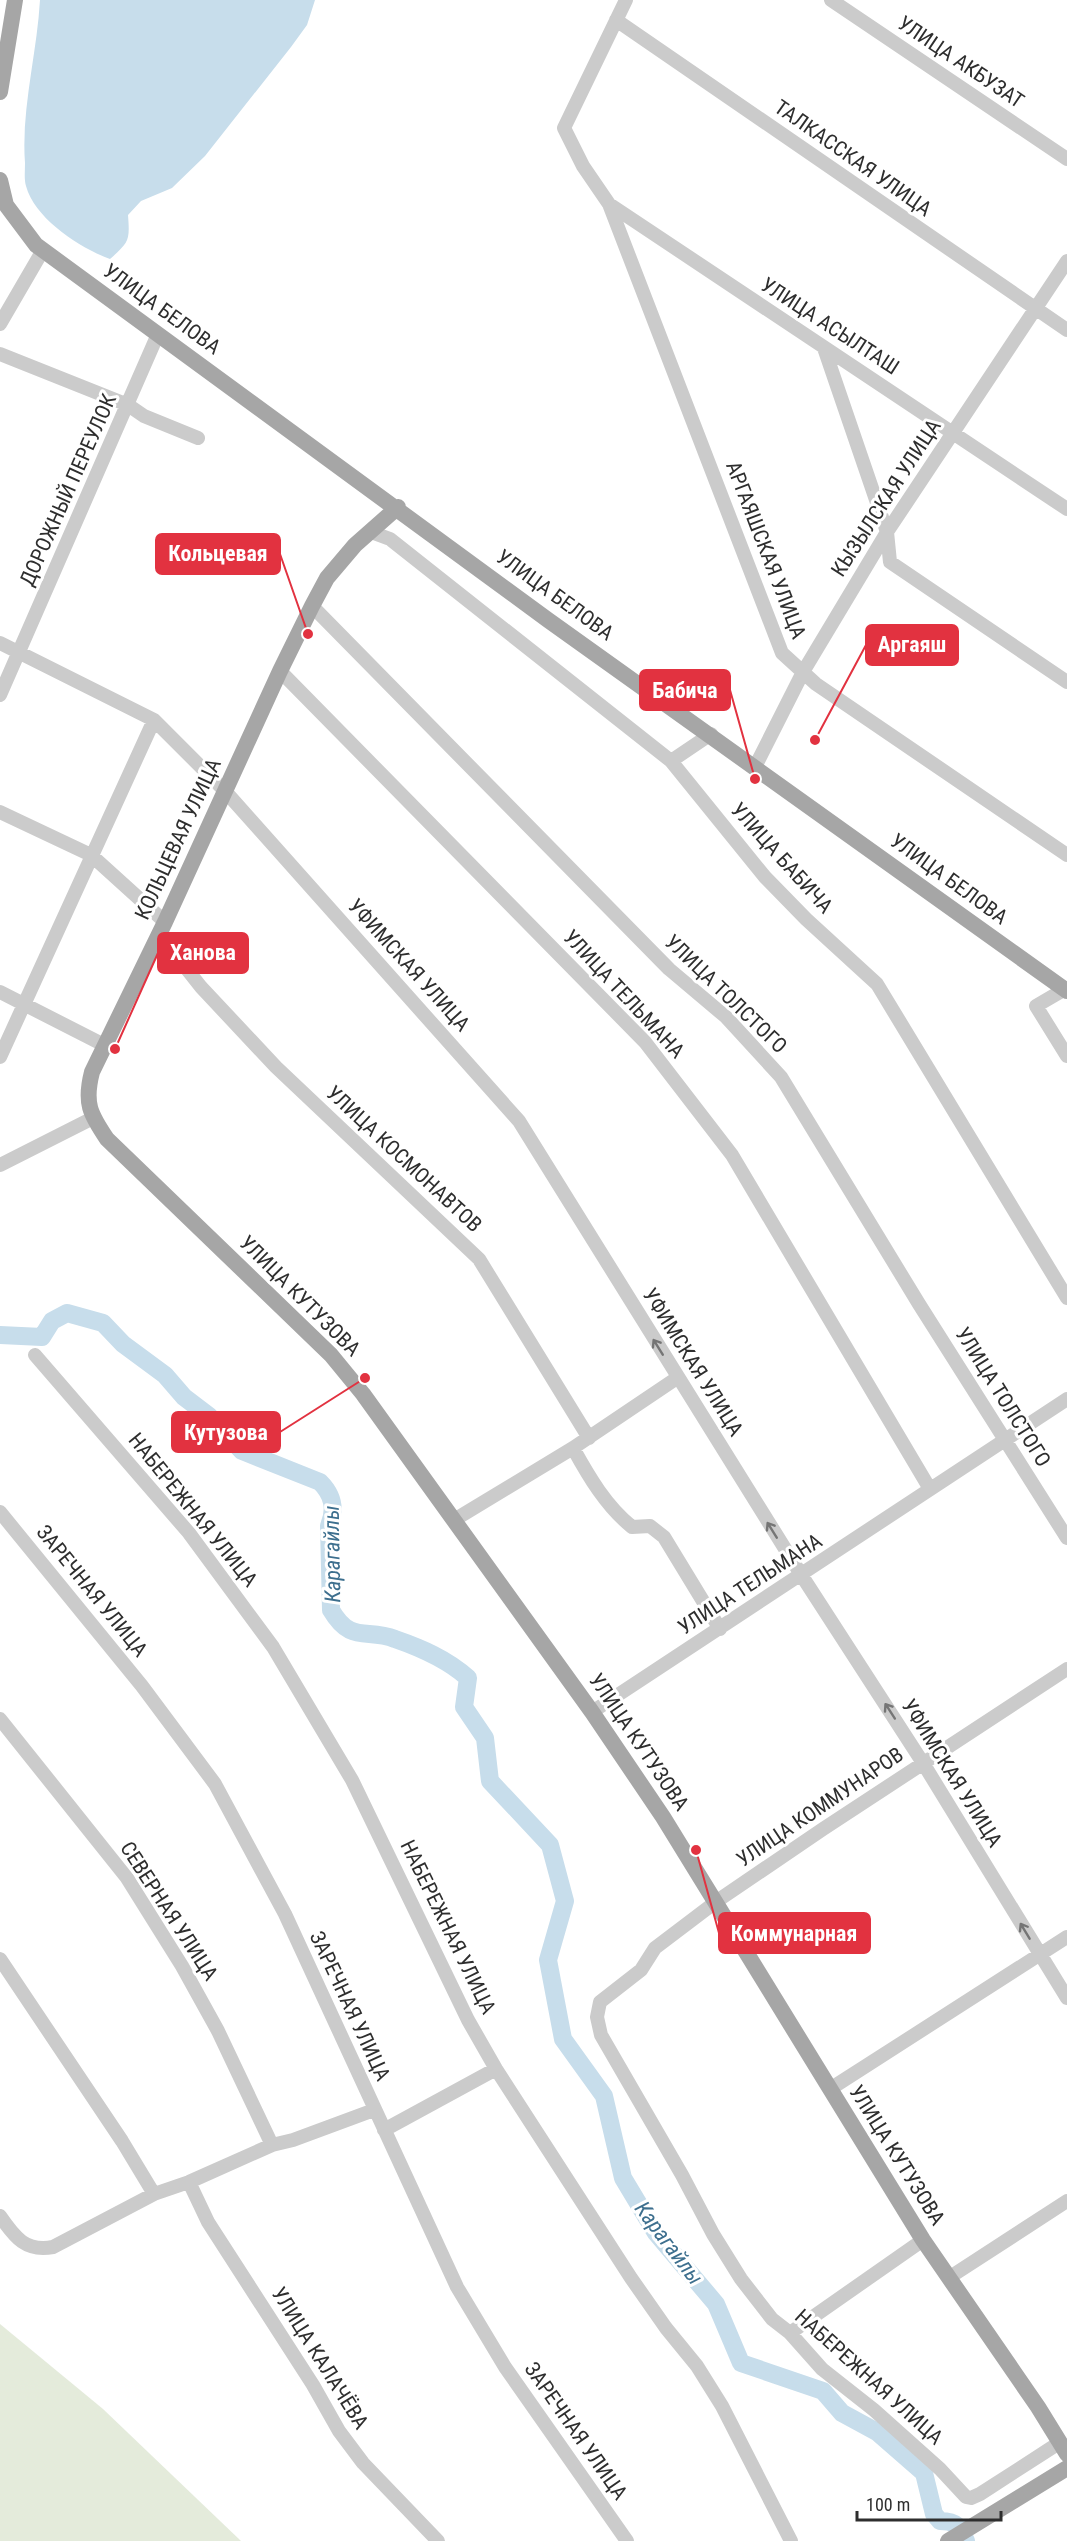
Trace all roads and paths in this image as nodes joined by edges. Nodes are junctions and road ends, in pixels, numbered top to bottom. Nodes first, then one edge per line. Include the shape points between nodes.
1 (15, 0) edge
2 (626, 0) edge
3 (831, 0) edge
4 (616, 20) junction
5 (0, 92) edge
6 (1067, 159) edge
7 (0, 180) edge
8 (609, 204) junction
9 (43, 250) junction
10 (1067, 261) edge
11 (16, 300) junction
12 (0, 303) edge
13 (1035, 308) junction
14 (0, 324) edge
15 (1067, 330) edge
16 (158, 334) junction
17 (824, 348) junction
18 (0, 354) edge
19 (128, 405) junction
20 (953, 432) junction
21 (198, 438) dead end
22 (398, 507) junction
23 (1067, 509) edge
24 (371, 532) junction
25 (887, 532) junction
26 (312, 606) junction
27 (0, 643) edge
28 (19, 652) junction
29 (280, 671) junction
30 (803, 672) junction
31 (1067, 682) edge
32 (0, 695) edge
33 (154, 720) junction
34 (711, 735) junction
35 (670, 761) junction
36 (755, 767) junction
37 (225, 791) junction
38 (0, 812) edge
39 (91, 855) junction
40 (1067, 855) edge
41 (162, 928) junction
42 (1066, 990) edge
43 (0, 992) edge
44 (23, 1004) junction
45 (104, 1045) junction
46 (1067, 1056) edge
47 (0, 1057) edge
48 (93, 1118) junction
49 (0, 1165) edge
50 (1067, 1298) edge
51 (35, 1355) dead end
52 (677, 1378) junction
53 (1067, 1399) edge
54 (589, 1438) junction
55 (1005, 1441) junction
56 (573, 1448) junction
57 (930, 1489) junction
58 (0, 1512) edge
59 (454, 1520) junction
60 (1067, 1538) edge
61 (801, 1576) junction
62 (720, 1629) junction
63 (1067, 1669) edge
64 (592, 1712) junction
65 (0, 1719) edge
66 (923, 1763) junction
67 (717, 1901) junction
68 (1067, 1937) edge
69 (1040, 1954) junction
70 (0, 1959) edge
71 (1067, 1998) edge
72 (600, 2002) joint
73 (496, 2069) junction
74 (830, 2089) junction
75 (374, 2110) junction
76 (384, 2130) junction
77 (272, 2145) junction
78 (189, 2182) junction
79 (154, 2194) junction
80 (1063, 2204) edge
81 (1067, 2218) edge
82 (3, 2223) edge
83 (924, 2240) junction
84 (950, 2277) junction
85 (790, 2333) junction
86 (1063, 2448) edge
87 (1067, 2468) edge
88 (624, 2536) edge
89 (438, 2541) edge
90 (608, 2541) edge
91 (791, 2541) edge
92 (948, 2541) edge

1 - 5 main road
2 - 4 street
3 - 6 street, УЛИЦА АКБУЗАТ
4 - 8 street, УЛИЦА АСЫЛТАШ via 564,128 583,166
4 - 13 street, ТАЛКАССКАЯ УЛИЦА
7 - 9 main road, УЛИЦА БЕЛОВА via 6,205
8 - 17 street, УЛИЦА АСЫЛТАШ
8 - 30 street, АРГАЯШСКАЯ УЛИЦА via 782,654
9 - 11 street
9 - 16 main road, УЛИЦА БЕЛОВА
10 - 13 street, КЫЗЫЛСКАЯ УЛИЦА
11 - 12 street
11 - 14 street
13 - 15 street, ТАЛКАССКАЯ УЛИЦА
13 - 20 street, КЫЗЫЛСКАЯ УЛИЦА
16 - 19 street, ДОРОЖНЫЙ ПЕРЕУЛОК
16 - 22 main road, УЛИЦА БЕЛОВА
17 - 20 street, УЛИЦА АСЫЛТАШ
17 - 25 street
18 - 19 street
19 - 21 street via 144,416
19 - 28 street, ДОРОЖНЫЙ ПЕРЕУЛОК
20 - 23 street, УЛИЦА АСЫЛТАШ
20 - 25 street, КЫЗЫЛСКАЯ УЛИЦА
22 - 24 main road, КОЛЬЦЕВАЯ УЛИЦА
22 - 34 main road, УЛИЦА БЕЛОВА via 548,620
24 - 26 main road, КОЛЬЦЕВАЯ УЛИЦА via 354,545 327,578
24 - 35 street, УЛИЦА БАБИЧА via 390,539
25 - 30 street, КЫЗЫЛСКАЯ УЛИЦА
25 - 31 street via 890,562
26 - 29 main road, КОЛЬЦЕВАЯ УЛИЦА
26 - 55 street, УЛИЦА ТОЛСТОГО via 669,969 726,1017 781,1077
27 - 28 street, УФИМСКАЯ УЛИЦА
28 - 32 street, ДОРОЖНЫЙ ПЕРЕУЛОК
28 - 33 street, УФИМСКАЯ УЛИЦА
29 - 37 main road, КОЛЬЦЕВАЯ УЛИЦА
29 - 57 street, УЛИЦА ТЕЛЬМАНА via 645,1042 732,1155
30 - 36 street, КЫЗЫЛСКАЯ УЛИЦА
30 - 40 street, АРГАЯШСКАЯ УЛИЦА
33 - 37 street, УФИМСКАЯ УЛИЦА
33 - 39 street
34 - 35 street
34 - 36 main road, УЛИЦА БЕЛОВА
35 - 50 street, УЛИЦА БАБИЧА via 765,877 877,984
36 - 42 main road, УЛИЦА БЕЛОВА
37 - 41 main road, КОЛЬЦЕВАЯ УЛИЦА
52 -> 37 street, УФИМСКАЯ УЛИЦА via 519,1121
38 - 39 street, УЛИЦА КОСМОНАВТОВ
39 - 41 street, УЛИЦА КОСМОНАВТОВ
39 - 44 street
41 - 45 main road, КОЛЬЦЕВАЯ УЛИЦА
41 - 54 street, УЛИЦА КОСМОНАВТОВ via 201,987 276,1067 479,1259
42 - 46 street, УЛИЦА БЕЛОВА via 1036,1006
43 - 44 street
44 - 45 street
44 - 47 street
45 - 48 main road, КОЛЬЦЕВАЯ УЛИЦА via 88,1087 88,1107
48 - 49 street
48 - 59 main road, УЛИЦА КУТУЗОВА via 107,1139 331,1355
51 - 73 street, НАБЕРЕЖНАЯ УЛИЦА via 189,1533 273,1647 352,1780 468,2020
52 - 54 street
61 -> 52 street, УФИМСКАЯ УЛИЦА
53 - 55 street, УЛИЦА ТЕЛЬМАНА
54 - 56 street
55 - 57 street, УЛИЦА ТЕЛЬМАНА
55 - 60 street, УЛИЦА ТОЛСТОГО
56 - 59 street
56 - 62 street via 593,1484 621,1518 632,1527 650,1526 664,1537
57 - 61 street, УЛИЦА ТЕЛЬМАНА
58 - 75 street, ЗАРЕЧНАЯ УЛИЦА via 142,1686 215,1784 285,1914
59 - 64 main road, УЛИЦА КУТУЗОВА
61 - 62 street, УЛИЦА ТЕЛЬМАНА
66 -> 61 street, УФИМСКАЯ УЛИЦА
62 - 64 street, УЛИЦА ТЕЛЬМАНА
63 - 66 street, УЛИЦА КОММУНАРОВ
64 - 67 main road, УЛИЦА КУТУЗОВА
65 - 77 street, СЕВЕРНАЯ УЛИЦА via 127,1878 218,2031
66 - 67 street, УЛИЦА КОММУНАРОВ
69 -> 66 street, УФИМСКАЯ УЛИЦА
67 - 72 street, УЛИЦА КОММУНАРОВ via 655,1948 640,1970
67 - 74 main road, УЛИЦА КУТУЗОВА
68 - 69 street
69 - 71 street, УФИМСКАЯ УЛИЦА
69 - 74 street
70 - 79 street
72 - 85 street, НАБЕРЕЖНАЯ УЛИЦА via 597,2017 601,2035 713,2234 772,2319
73 - 76 street
73 - 91 street, НАБЕРЕЖНАЯ УЛИЦА via 631,2278 716,2396
74 - 83 main road, УЛИЦА КУТУЗОВА
75 - 76 street, ЗАРЕЧНАЯ УЛИЦА
75 - 77 street
76 - 88 street, ЗАРЕЧНАЯ УЛИЦА via 457,2288 505,2367
77 - 78 street
78 - 79 street
78 - 89 street, УЛИЦА КАЛАЧЁВА via 208,2222 339,2431 363,2463
79 - 82 street via 53,2247 38,2250 25,2245
80 - 81 street
80 - 84 street
83 - 84 main road, УЛИЦА КУТУЗОВА
83 - 85 street
84 - 86 main road, УЛИЦА КУТУЗОВА
85 - 86 street, НАБЕРЕЖНАЯ УЛИЦА via 822,2369 891,2425 966,2497 980,2494
87 - 92 main road
88 - 90 street

